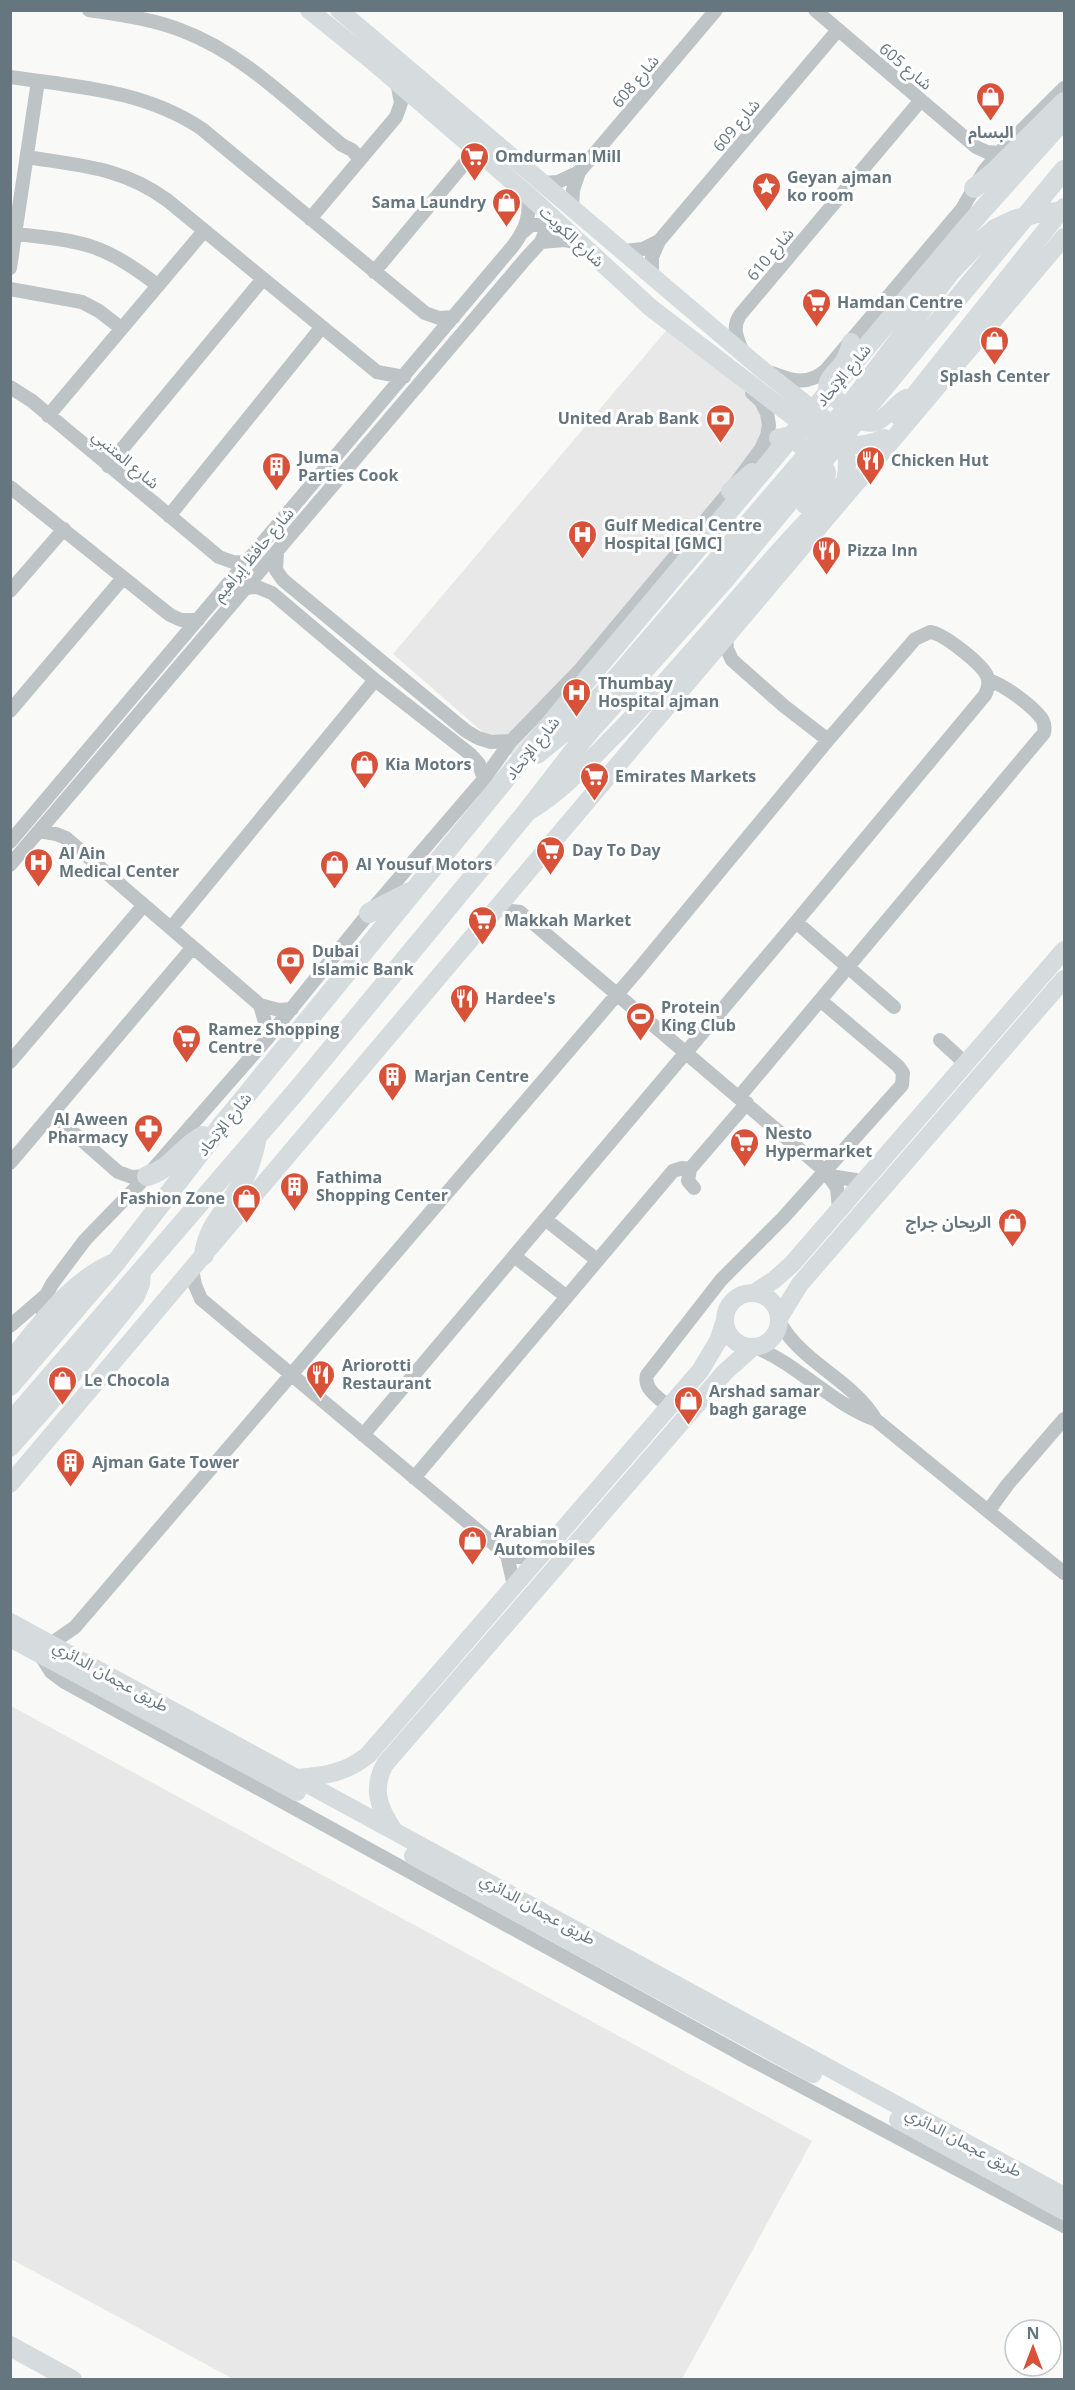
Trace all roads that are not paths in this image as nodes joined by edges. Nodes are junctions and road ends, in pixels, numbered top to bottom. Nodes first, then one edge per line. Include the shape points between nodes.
1 (89, 10) edge
2 (309, 10) edge
3 (339, 10) edge
4 (716, 10) edge
5 (815, 10) edge
6 (151, 15) edge
7 (838, 30) junction
8 (371, 60) junction
9 (10, 77) edge
10 (418, 77) junction
11 (38, 81) junction
12 (396, 82) junction
13 (1065, 88) edge
14 (921, 100) junction
15 (1065, 102) edge
16 (432, 113) junction
17 (1065, 119) edge
18 (472, 124) junction
19 (976, 147) junction
20 (999, 153) junction
21 (27, 157) junction
22 (489, 161) junction
23 (356, 164) junction
24 (1065, 170) edge
25 (579, 172) junction
26 (979, 179) junction
27 (543, 183) junction
28 (527, 194) junction
29 (1065, 207) edge
30 (572, 208) junction
31 (1065, 212) edge
32 (310, 219) junction
33 (204, 231) junction
34 (523, 232) junction
35 (16, 234) junction
36 (1065, 237) edge
37 (659, 241) junction
38 (541, 242) junction
39 (583, 245) junction
40 (624, 251) junction
41 (1048, 255) junction
42 (10, 268) edge
43 (1016, 268) junction
44 (374, 272) junction
45 (652, 274) junction
46 (262, 279) junction
47 (157, 285) junction
48 (10, 289) edge
49 (425, 313) junction
50 (660, 315) junction
51 (454, 317) junction
52 (121, 328) junction
53 (321, 328) junction
54 (719, 334) junction
55 (437, 337) junction
56 (851, 342) junction
57 (700, 345) junction
58 (744, 355) junction
59 (759, 367) junction
60 (377, 372) junction
61 (404, 377) junction
62 (10, 387) edge
63 (915, 394) junction
64 (385, 396) junction
65 (48, 416) junction
66 (884, 438) junction
67 (845, 446) junction
68 (108, 466) junction
69 (845, 481) junction
70 (10, 487) edge
71 (730, 491) junction
72 (169, 516) junction
73 (64, 529) junction
74 (788, 541) junction
75 (277, 551) junction
76 (219, 557) junction
77 (247, 563) junction
78 (720, 570) junction
79 (123, 578) junction
80 (230, 583) junction
81 (290, 587) junction
82 (246, 588) junction
83 (10, 591) edge
84 (280, 600) junction
85 (170, 615) junction
86 (198, 620) junction
87 (726, 637) junction
88 (176, 645) junction
89 (595, 652) junction
90 (709, 657) junction
91 (732, 660) junction
92 (375, 680) junction
93 (988, 680) junction
94 (580, 688) junction
95 (10, 711) edge
96 (466, 731) junction
97 (828, 740) junction
98 (511, 741) junction
99 (456, 743) junction
100 (628, 753) junction
101 (586, 765) junction
102 (518, 766) junction
103 (484, 779) junction
104 (58, 809) junction
105 (525, 814) junction
106 (17, 824) edge
107 (40, 831) junction
108 (66, 838) junction
109 (10, 842) edge
110 (10, 865) edge
111 (514, 888) junction
112 (418, 889) junction
113 (144, 905) junction
114 (496, 909) junction
115 (520, 912) junction
116 (369, 913) junction
117 (796, 922) junction
118 (171, 928) junction
119 (194, 947) junction
120 (1065, 950) edge
121 (848, 967) junction
122 (1065, 979) edge
123 (618, 993) junction
124 (820, 1000) junction
125 (260, 1005) junction
126 (894, 1006) dead end
127 (292, 1008) junction
128 (266, 1040) junction
129 (940, 1040) dead end
130 (686, 1052) junction
131 (10, 1062) edge
132 (965, 1063) junction
133 (743, 1100) junction
134 (52, 1114) junction
135 (217, 1131) junction
136 (257, 1137) junction
137 (10, 1163) edge
138 (690, 1169) junction
139 (118, 1172) junction
140 (827, 1174) junction
141 (147, 1176) junction
142 (862, 1181) junction
143 (694, 1188) dead end
144 (126, 1196) junction
145 (840, 1208) junction
146 (545, 1219) junction
147 (514, 1256) junction
148 (597, 1260) junction
149 (117, 1261) junction
150 (198, 1262) junction
151 (142, 1271) junction
152 (754, 1293) junction
153 (46, 1295) junction
154 (170, 1296) junction
155 (567, 1297) junction
156 (201, 1299) junction
157 (779, 1319) junction
158 (725, 1320) junction
159 (42, 1323) junction
160 (10, 1326) edge
161 (754, 1347) junction
162 (10, 1361) edge
163 (292, 1375) junction
164 (10, 1386) edge
165 (94, 1386) junction
166 (49, 1404) junction
167 (669, 1407) junction
168 (876, 1419) junction
169 (1065, 1419) edge
170 (10, 1423) edge
171 (363, 1435) junction
172 (10, 1448) edge
173 (414, 1478) junction
174 (10, 1484) edge
175 (985, 1507) junction
176 (507, 1555) junction
177 (537, 1559) junction
178 (1065, 1573) edge
179 (514, 1586) junction
180 (10, 1622) edge
181 (75, 1627) junction
182 (10, 1638) edge
183 (45, 1647) junction
184 (460, 1648) junction
185 (78, 1658) junction
186 (448, 1691) junction
187 (297, 1778) junction
188 (394, 1831) junction
189 (1065, 2196) edge
190 (1065, 2211) edge
191 (1065, 2226) edge
192 (10, 2341) edge
193 (10, 2346) edge
194 (34, 2359) junction
195 (72, 2379) edge

1 - 6 street
2 - 8 main road, شارع الكويت
3 - 10 main road, شارع الكويت
4 - 25 street, شارع 608
5 - 7 street, شارع 605
6 - 23 street via 232,56 352,150
7 - 14 street, شارع 605
7 - 37 street, شارع 609
8 - 10 main road via 409,86 417,85
8 - 12 main road, شارع الكويت
9 - 11 street
10 - 18 main road, شارع الكويت
11 - 21 street
11 - 32 street via 128,95 174,112 202,129
12 - 16 main road, شارع الكويت
12 - 23 street via 401,96 400,111
13 - 20 street
14 - 19 street, شارع 605
14 - 58 street, شارع 610 via 740,315 735,332
15 - 26 highway via 994,172
16 - 18 main road via 433,105 441,103
16 - 22 main road, شارع الكويت
17 - 94 highway, شارع الإتحاد via 969,225
18 - 27 main road, شارع الكويت
19 - 20 street, شارع 605
19 - 26 street
20 - 26 street
21 - 33 street via 123,175 154,190
21 - 35 street
22 - 28 main road, شارع الكويت
22 - 44 street via 464,164
23 - 32 street
24 - 78 highway, شارع الإتحاد
25 - 27 street, شارع 608 via 558,182
25 - 30 street, شارع 608
26 - 56 street via 962,209
27 - 30 main road, شارع الكويت
28 - 34 street via 528,216
28 - 39 main road, شارع الكويت
29 - 43 main road
30 - 40 main road, شارع الكويت
31 - 78 highway via 1037,213 1014,220 995,229 975,246 951,271
32 - 44 street
33 - 46 street
33 - 47 street
34 - 38 street via 531,225 541,225 546,231
34 - 51 street, شارع حافظ إبراهيم
35 - 42 street
35 - 47 street via 95,246 123,260
36 - 41 main road
37 - 40 street via 643,249
37 - 45 street, شارع 609 via 652,257
38 - 39 street via 566,240
38 - 75 street, شارع حافظ إبراهيم
39 - 50 main road, شارع الكويت
40 - 45 main road, شارع الكويت
41 - 43 main road
41 - 87 main road
43 - 63 main road
44 - 49 street
45 - 54 main road, شارع الكويت
46 - 53 street
46 - 68 street
47 - 52 street
48 - 52 street via 82,302
49 - 51 street via 439,318
49 - 55 street
50 - 54 main road via 681,318 708,340
50 - 57 main road, شارع الكويت
51 - 55 street, شارع حافظ إبراهيم
52 - 65 street
53 - 60 street
53 - 72 street
54 - 58 main road, شارع الكويت
55 - 61 street, شارع حافظ إبراهيم
56 - 59 street via 822,373 808,380 795,381
56 - 63 main road via 846,358 827,383 831,395 871,424
57 - 67 main road, شارع الكويت via 821,438
57 - 71 street via 728,375 756,396 768,419 765,442
58 - 59 main road, شارع الكويت
59 - 67 main road, شارع الكويت via 831,424
60 - 61 street
60 - 64 street
61 - 64 street, شارع حافظ إبراهيم
62 - 65 street, شارع المتنبي
63 - 66 main road
64 - 77 street, شارع حافظ إبراهيم
65 - 68 street, شارع المتنبي
66 - 67 main road, شارع الكويت
66 - 69 main road
67 - 69 main road
68 - 72 street, شارع المتنبي
69 - 74 main road
70 - 73 street
71 - 74 main road via 744,481 777,439 786,436 794,440 824,466 828,475 796,516
71 - 89 street
72 - 76 street, شارع المتنبي
73 - 79 street
73 - 83 street
74 - 101 main road via 664,685
75 - 81 street via 276,570
75 - 82 street, شارع حافظ إبراهيم
76 - 77 street, شارع المتنبي
76 - 80 street, شارع المتنبي
77 - 80 street, شارع حافظ إبراهيم
78 - 102 highway via 590,709
78 - 105 highway, شارع الإتحاد
79 - 85 street
79 - 95 street
80 - 86 street, شارع حافظ إبراهيم
81 - 84 street via 282,591
81 - 96 street
82 - 84 street via 262,589
82 - 104 street, شارع حافظ إبراهيم
84 - 92 street
85 - 86 street
85 - 88 street
86 - 88 street, شارع حافظ إبراهيم
87 - 90 main road
87 - 91 street
88 - 106 street, شارع حافظ إبراهيم
89 - 94 highway
89 - 98 street
90 - 91 street
90 - 100 main road
91 - 97 street
92 - 99 street
92 - 118 street
93 - 97 street via 982,669 946,638 936,632 924,633
93 - 117 street via 985,695
93 - 121 street via 1006,688 1038,715 1044,723 1044,733
94 - 102 highway, شارع الإتحاد
96 - 98 street via 491,742
96 - 99 street via 466,739
97 - 123 street
98 - 103 street
99 - 103 street via 475,759
100 - 101 main road
100 - 111 main road
101 - 105 main road via 561,789
102 - 112 highway, شارع الإتحاد
103 - 116 street
104 - 107 street, شارع حافظ إبراهيم
104 - 108 street via 58,824
105 - 136 highway, شارع الإتحاد
106 - 109 street, شارع حافظ إبراهيم
107 - 108 street
107 - 110 street, شارع حافظ إبراهيم
108 - 113 street
111 - 114 main road
111 - 115 street
112 - 116 highway
112 - 135 highway, شارع الإتحاد
113 - 118 street
113 - 131 street
114 - 115 street
114 - 150 main road
115 - 123 street
116 - 127 street
117 - 121 street
117 - 130 street
118 - 119 street
119 - 125 street
119 - 134 street
120 - 132 main road
121 - 124 street
121 - 126 street
122 - 157 main road via 800,1284
123 - 130 street
123 - 163 street
124 - 133 street
124 - 140 street via 898,1066 903,1077 900,1088
125 - 127 street
125 - 128 street
127 - 128 street
128 - 141 street
129 - 132 street
130 - 133 street
130 - 146 street
132 - 142 main road
133 - 138 street
133 - 140 street
134 - 137 street
134 - 139 street
135 - 141 highway via 199,1137 169,1166
135 - 149 highway, شارع الإتحاد
136 - 150 highway via 245,1176 213,1224
136 - 151 highway, شارع الإتحاد
138 - 143 street via 688,1181
138 - 148 street via 673,1171
139 - 141 street via 132,1178
139 - 144 street
140 - 142 street
140 - 145 street via 837,1188
140 - 167 street via 721,1280 647,1374 647,1387
141 - 144 street
142 - 145 main road
144 - 153 street via 85,1240
145 - 152 main road via 792,1264
146 - 147 street
146 - 148 street
147 - 155 street
147 - 171 street
148 - 155 street
149 - 159 main road via 81,1281
149 - 164 highway, شارع الإتحاد
150 - 154 main road
150 - 156 street via 195,1285
151 - 166 main road via 136,1296
151 - 170 highway, شارع الإتحاد
152 - 157 main road via 771,1301
152 - 158 main road via 731,1302
153 - 159 street
153 - 160 street
154 - 156 street
154 - 165 main road
155 - 173 street
156 - 163 street
157 - 161 main road via 770,1340
157 - 168 street via 795,1345 860,1398
158 - 161 main road via 727,1332 735,1341
158 - 167 main road via 707,1362
159 - 162 main road
161 - 168 street via 790,1364 855,1410
161 - 186 main road via 725,1372
163 - 171 street
163 - 181 street
165 - 166 main road
165 - 174 main road
166 - 172 main road
167 - 177 main road
168 - 175 street
169 - 175 street
171 - 173 street
173 - 176 street
175 - 178 street
176 - 177 street
176 - 179 street
177 - 179 main road
179 - 184 main road
180 - 183 main road, طريق عجمان الدائري
181 - 183 street
181 - 185 street
182 - 183 main road, طريق عجمان الدائري
183 - 185 main road, طريق عجمان الدائري
183 - 190 main road, طريق عجمان الدائري
183 - 191 street via 51,1671 63,1681 750,2059
184 - 186 main road via 444,1676 443,1684
184 - 187 main road via 361,1761 336,1773
185 - 187 main road, طريق عجمان الدائري
186 - 188 main road via 381,1771 378,1800
187 - 188 main road, طريق عجمان الدائري
188 - 189 main road, طريق عجمان الدائري
192 - 194 highway
193 - 194 highway
194 - 195 highway

